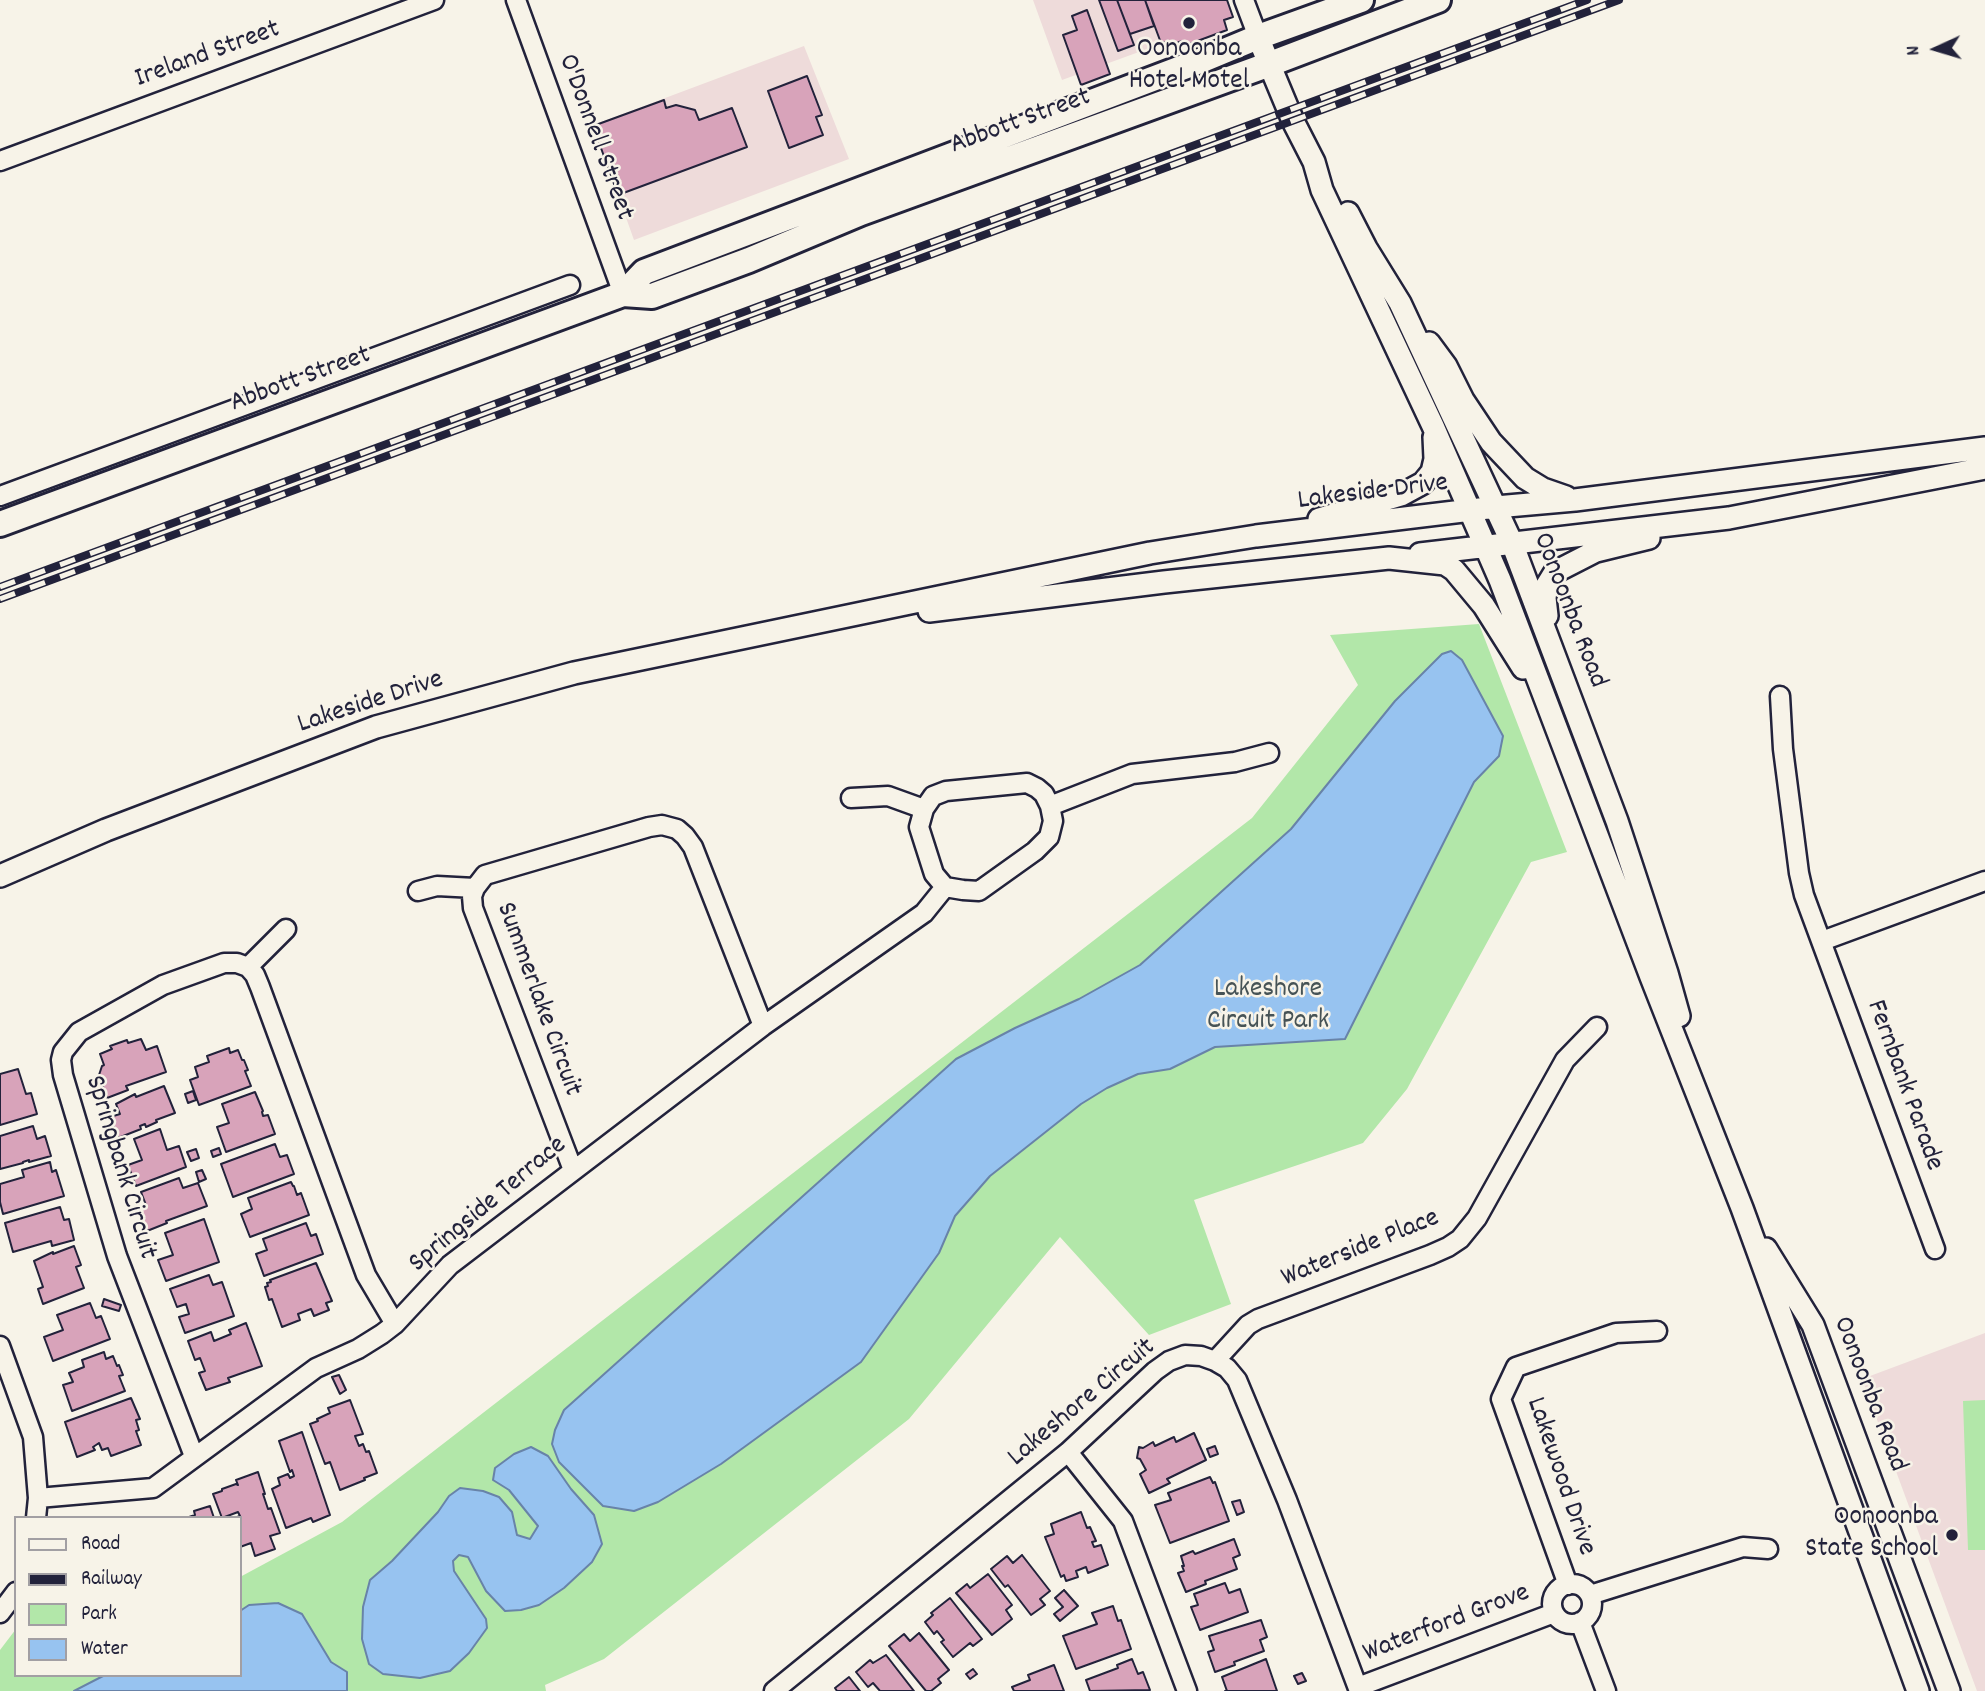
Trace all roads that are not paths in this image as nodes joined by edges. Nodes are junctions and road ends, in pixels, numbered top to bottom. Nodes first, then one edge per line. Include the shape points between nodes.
1 (434, 0) edge
2 (516, 0) edge
3 (1244, 0) edge
4 (1361, 0) edge
5 (1438, 0) edge
6 (1258, 37) junction
7 (1270, 64) junction
8 (0, 162) edge
9 (1314, 162) junction
10 (569, 285) dead end
11 (623, 294) junction
12 (1400, 303) junction
13 (520, 304) junction
14 (530, 329) junction
15 (377, 357) junction
16 (386, 382) junction
17 (226, 413) junction
18 (1433, 426) junction
19 (236, 437) junction
20 (1985, 448) edge
21 (89, 463) junction
22 (1985, 468) edge
23 (97, 488) junction
24 (0, 496) edge
25 (1575, 500) junction
26 (1496, 507) junction
27 (1471, 510) junction
28 (1729, 518) junction
29 (0, 524) edge
30 (1256, 536) junction
31 (1512, 543) junction
32 (1486, 545) junction
33 (1389, 558) junction
34 (773, 631) junction
35 (1551, 641) junction
36 (1780, 696) dead end
37 (1562, 741) junction
38 (1269, 753) dead end
39 (851, 798) dead end
40 (1050, 806) junction
41 (924, 808) junction
42 (0, 876) edge
43 (1985, 881) edge
44 (945, 887) junction
45 (475, 888) junction
46 (418, 891) dead end
47 (286, 929) dead end
48 (1822, 941) junction
49 (248, 967) junction
50 (763, 1026) junction
51 (1597, 1027) dead end
52 (1704, 1109) junction
53 (573, 1170) junction
54 (1742, 1208) junction
55 (1935, 1250) dead end
56 (395, 1324) junction
57 (1657, 1331) dead end
58 (0, 1346) edge
59 (1215, 1361) junction
60 (1068, 1452) junction
61 (194, 1456) junction
62 (38, 1498) junction
63 (36, 1516) edge
64 (1768, 1549) dead end
65 (1568, 1585) junction
66 (14, 1595) edge
67 (1590, 1595) junction
68 (0, 1613) edge
69 (1554, 1613) junction
70 (1580, 1622) junction
71 (1358, 1689) edge
72 (774, 1691) edge
73 (1187, 1691) edge
74 (1606, 1691) edge
75 (1918, 1691) edge
76 (1949, 1691) edge

1 - 8 street, Ireland Street
2 - 11 street, O'Donnell Street
3 - 6 street
4 - 6 main road, Abbott Street
5 - 7 main road, Abbott Street
6 - 7 street, Oonoonba Road
6 - 11 main road, Abbott Street via 644,272
7 - 9 street, Oonoonba Road
7 - 11 main road, Abbott Street via 861,213 652,296
9 - 12 street, Oonoonba Road via 1332,181
9 - 18 street, Oonoonba Road via 1322,190
10 - 13 street, Abbott Street
11 - 14 main road, Abbott Street
12 - 25 street via 1446,366 1491,442 1525,478
12 - 26 street, Oonoonba Road
13 - 14 street
13 - 15 street, Abbott Street
14 - 16 main road, Abbott Street
15 - 16 street
15 - 17 street, Abbott Street
16 - 19 main road, Abbott Street
17 - 19 street
17 - 21 street, Abbott Street
18 - 27 street, Oonoonba Road
18 - 30 street via 1435,459 1423,483 1401,495
19 - 23 main road, Abbott Street
20 - 25 street, Lakeside Drive
21 - 23 street
21 - 24 street, Abbott Street
22 - 28 street, Lakeside Drive
23 - 29 main road, Abbott Street
25 - 26 street, Lakeside Drive
26 - 27 street, Lakeside Drive
26 - 31 street, Oonoonba Road
27 - 30 street, Lakeside Drive
27 - 32 street, Oonoonba Road
28 - 31 street, Lakeside Drive
28 - 35 street via 1596,551 1555,572 1545,598
30 - 34 street, Lakeside Drive via 1150,553
31 - 32 street, Lakeside Drive
31 - 35 street, Oonoonba Road
32 - 33 street, Lakeside Drive
32 - 37 street, Oonoonba Road
33 - 34 street, Lakeside Drive
33 - 37 street, Lakeside Drive via 1445,564 1454,570 1514,652
34 - 42 street, Lakeside Drive via 574,673 376,727 106,830
35 - 52 street, Oonoonba Road via 1667,973
36 - 48 street, Fernbank Parade via 1800,873
37 - 52 street, Oonoonba Road
38 - 40 street via 1235,762 1132,774
39 - 41 street via 888,796
40 - 41 street via 1044,794 1027,783 946,791 933,796
40 - 44 street via 1049,837 1035,851 979,891
41 - 44 street via 919,827 934,874
43 - 48 street
44 - 50 street, Springside Terrace via 924,913
45 - 46 street, Summerlake Circuit via 437,886
45 - 50 street, Summerlake Circuit via 485,875 649,827 677,829 693,847
45 - 53 street, Summerlake Circuit via 473,908
47 - 49 street
48 - 55 street, Fernbank Parade
49 - 56 street via 260,987 366,1275
49 - 61 street, Springbank Circuit via 224,963 163,985 79,1032 61,1060 117,1256
50 - 53 street, Springside Terrace
51 - 59 street, Waterside Place via 1565,1060 1477,1218 1460,1239 1430,1255 1258,1319
52 - 54 street, Oonoonba Road
53 - 56 street, Springside Terrace via 450,1265
54 - 75 street, Oonoonba Road
54 - 76 street, Oonoonba Road via 1813,1325
56 - 61 street, Springside Terrace via 358,1349 316,1368
57 - 65 street, Lakewood Drive via 1616,1333 1516,1367 1501,1399
58 - 62 street via 33,1437
59 - 60 street, Lakeshore Circuit via 1185,1355 1169,1361
59 - 71 street via 1237,1380
60 - 72 street, Lakeshore Circuit
60 - 73 street via 1123,1521
61 - 62 street, Springside Terrace via 153,1488
62 - 63 street
64 - 67 street via 1743,1547
65 - 67 street via 1579,1586
65 - 69 street via 1556,1592
66 - 68 street
67 - 70 street via 1589,1614
69 - 70 street via 1567,1623
69 - 71 street, Waterford Grove
70 - 74 street

